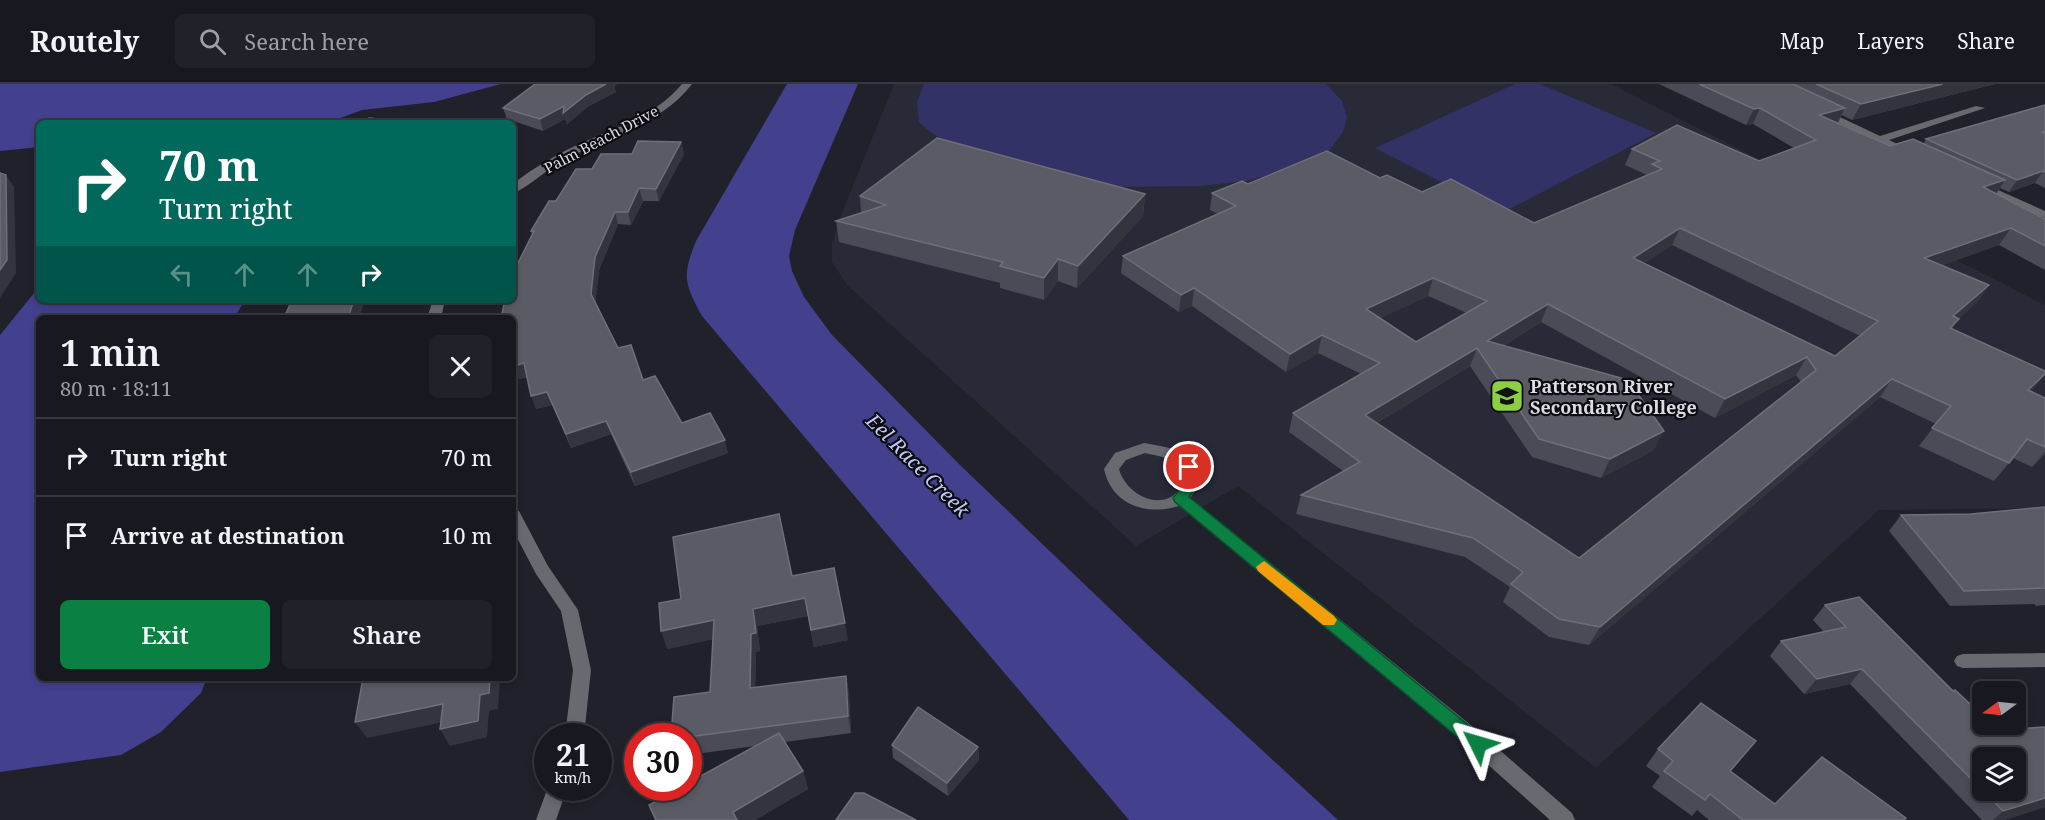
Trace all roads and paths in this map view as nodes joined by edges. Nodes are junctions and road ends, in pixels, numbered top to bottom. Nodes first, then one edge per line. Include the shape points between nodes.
1 (687, 84) edge
2 (1811, 107) edge
3 (1980, 108) dead end
4 (1881, 140) junction
5 (1922, 158) edge
6 (519, 179) edge
7 (1973, 182) edge
8 (2045, 215) edge
9 (1180, 498) junction
10 (516, 520) edge
11 (2045, 660) edge
12 (1963, 661) dead end
13 (576, 723) edge
14 (553, 801) edge
15 (546, 820) edge
16 (1564, 820) edge

1 - 6 street, Palm Beach Drive via 667,104 639,121
2 - 4 street
3 - 4 street
4 - 5 street
7 - 8 street
9 - 9 street via 1159,504 1130,498 1116,486 1113,467 1120,457 1137,449 1174,454 1186,462 1193,478 1190,489
9 - 16 street via 1465,732
10 - 13 street via 542,570 569,610 582,670
11 - 12 street
14 - 15 street

